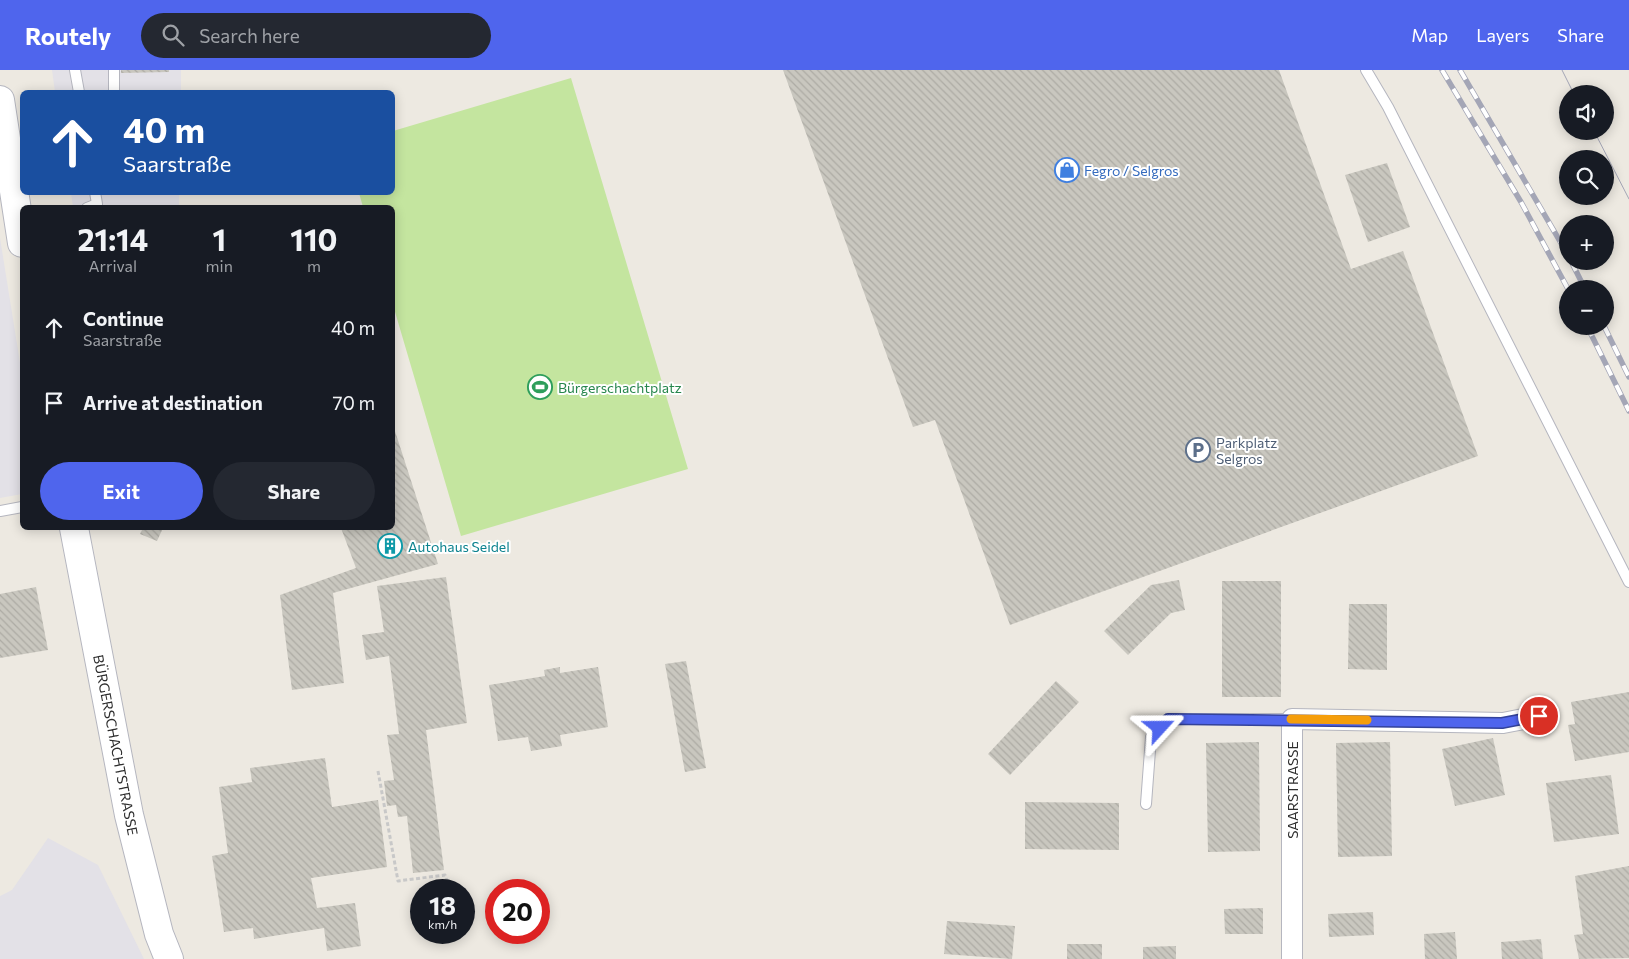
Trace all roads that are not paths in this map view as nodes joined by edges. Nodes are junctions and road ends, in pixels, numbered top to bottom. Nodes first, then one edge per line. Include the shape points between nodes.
1 (75, 70) edge
2 (114, 70) edge
3 (1366, 70) edge
4 (79, 90) edge
5 (114, 90) edge
6 (0, 100) edge
7 (20, 225) edge
8 (20, 507) edge
9 (0, 511) edge
10 (74, 530) edge
11 (1629, 582) edge
12 (1539, 716) dead end
13 (1292, 719) junction
14 (1146, 804) dead end
15 (169, 959) edge
16 (1292, 959) edge

1 - 4 lane
2 - 5 lane
3 - 11 lane via 1393,116
6 - 7 main road
8 - 9 lane
10 - 15 main road, BÜRGERSCHACHTSTRASSE via 129,815 159,934
12 - 13 street via 1502,723
13 - 14 lane via 1168,719 1151,737
13 - 16 street, SAARSTRASSE

